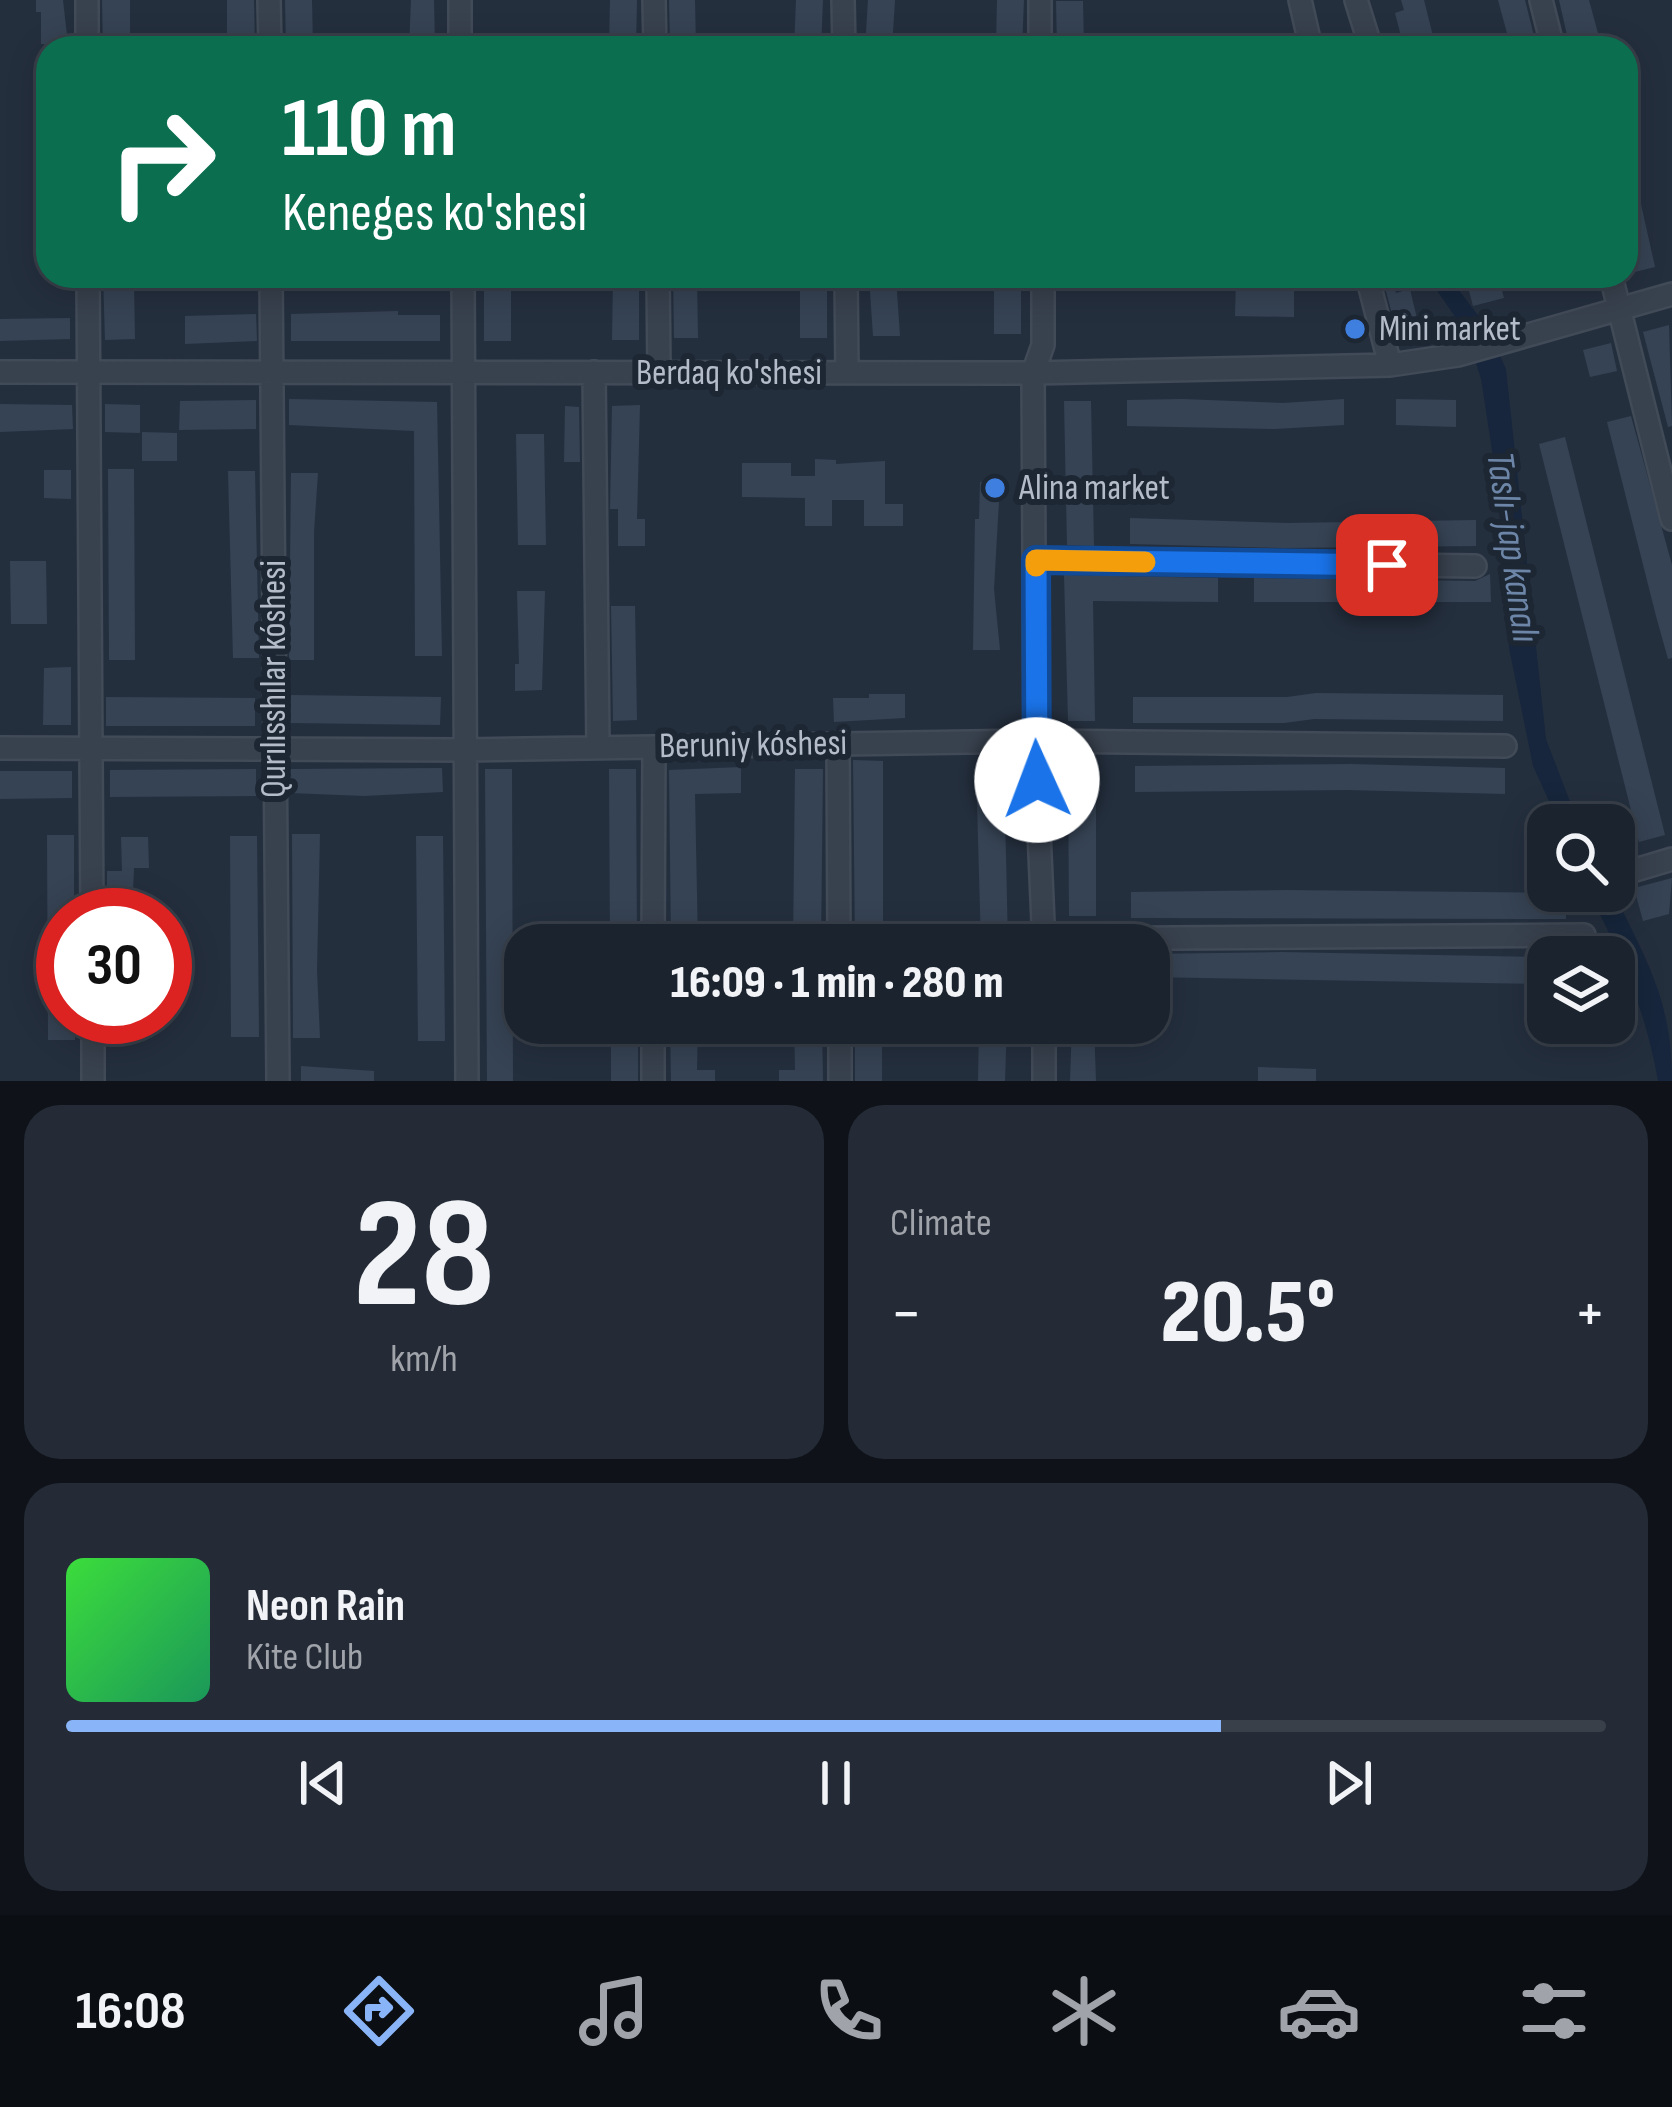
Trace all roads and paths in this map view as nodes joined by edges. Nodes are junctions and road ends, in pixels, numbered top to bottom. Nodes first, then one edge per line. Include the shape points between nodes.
1 (87, 0) edge
2 (269, 0) edge
3 (460, 0) edge
4 (654, 0) edge
5 (843, 0) edge
6 (1040, 0) edge
7 (1300, 0) edge
8 (1356, 0) edge
9 (1541, 0) edge
10 (87, 36) edge
11 (269, 36) edge
12 (460, 36) edge
13 (655, 36) edge
14 (844, 36) edge
15 (1040, 36) edge
16 (1308, 36) edge
17 (1367, 36) edge
18 (1550, 36) edge
19 (88, 288) edge
20 (271, 288) edge
21 (463, 288) edge
22 (658, 288) edge
23 (846, 288) edge
24 (1042, 288) edge
25 (1370, 288) edge
26 (1614, 288) edge
27 (1672, 294) edge
28 (1619, 308) junction
29 (1390, 365) junction
30 (272, 370) junction
31 (0, 372) edge
32 (464, 372) junction
33 (594, 372) junction
34 (88, 373) junction
35 (659, 373) junction
36 (847, 373) junction
37 (1033, 374) junction
38 (1672, 519) edge
39 (1036, 560) junction
40 (1475, 566) dead end
41 (1035, 741) junction
42 (838, 743) junction
43 (1505, 746) dead end
44 (91, 747) junction
45 (598, 747) junction
46 (654, 747) junction
47 (0, 748) edge
48 (275, 750) junction
49 (465, 750) junction
50 (1672, 860) edge
51 (1635, 870) edge
52 (92, 888) edge
53 (653, 924) edge
54 (839, 924) edge
55 (1043, 924) edge
56 (1584, 935) dead end
57 (1170, 940) edge
58 (93, 1044) edge
59 (653, 1044) edge
60 (840, 1044) edge
61 (1044, 1044) edge
62 (93, 1081) edge
63 (278, 1081) edge
64 (467, 1081) edge
65 (653, 1081) edge
66 (840, 1081) edge
67 (1044, 1081) edge

1 - 10 street
2 - 11 street
3 - 12 street
4 - 13 street
5 - 14 street
6 - 15 street
7 - 16 street
8 - 17 street
9 - 18 street
19 - 34 street
20 - 30 street, Qurılısshılar kóshesi
21 - 32 street
22 - 35 street
23 - 36 street
24 - 37 street via 1043,345
25 - 29 street
26 - 28 street
27 - 28 street, Berdaq ko'shesi
28 - 29 street, Berdaq ko'shesi via 1458,355
28 - 38 street
29 - 37 street, Berdaq ko'shesi
30 - 32 street, Berdaq ko'shesi
30 - 34 street, Berdaq ko'shesi
30 - 48 street, Qurılısshılar kóshesi
31 - 34 street, Berdaq ko'shesi
32 - 33 street, Berdaq ko'shesi
32 - 49 street
33 - 35 street, Berdaq ko'shesi
33 - 45 street
34 - 44 street
35 - 36 street, Berdaq ko'shesi
36 - 37 street, Berdaq ko'shesi
37 - 39 street
39 - 40 street
39 - 41 street
41 - 42 street, Beruniy kóshesi
41 - 43 street, Beruniy kóshesi
41 - 55 street
42 - 46 street, Beruniy kóshesi
42 - 54 street
44 - 47 street, Beruniy kóshesi
44 - 48 street, Beruniy kóshesi
44 - 52 street
45 - 46 street, Beruniy kóshesi
45 - 49 street, Beruniy kóshesi
46 - 53 street
48 - 49 street, Beruniy kóshesi
48 - 63 street, Qurılısshılar kóshesi
49 - 64 street
50 - 51 street
56 - 57 street
58 - 62 street
59 - 65 street
60 - 66 street
61 - 67 street

